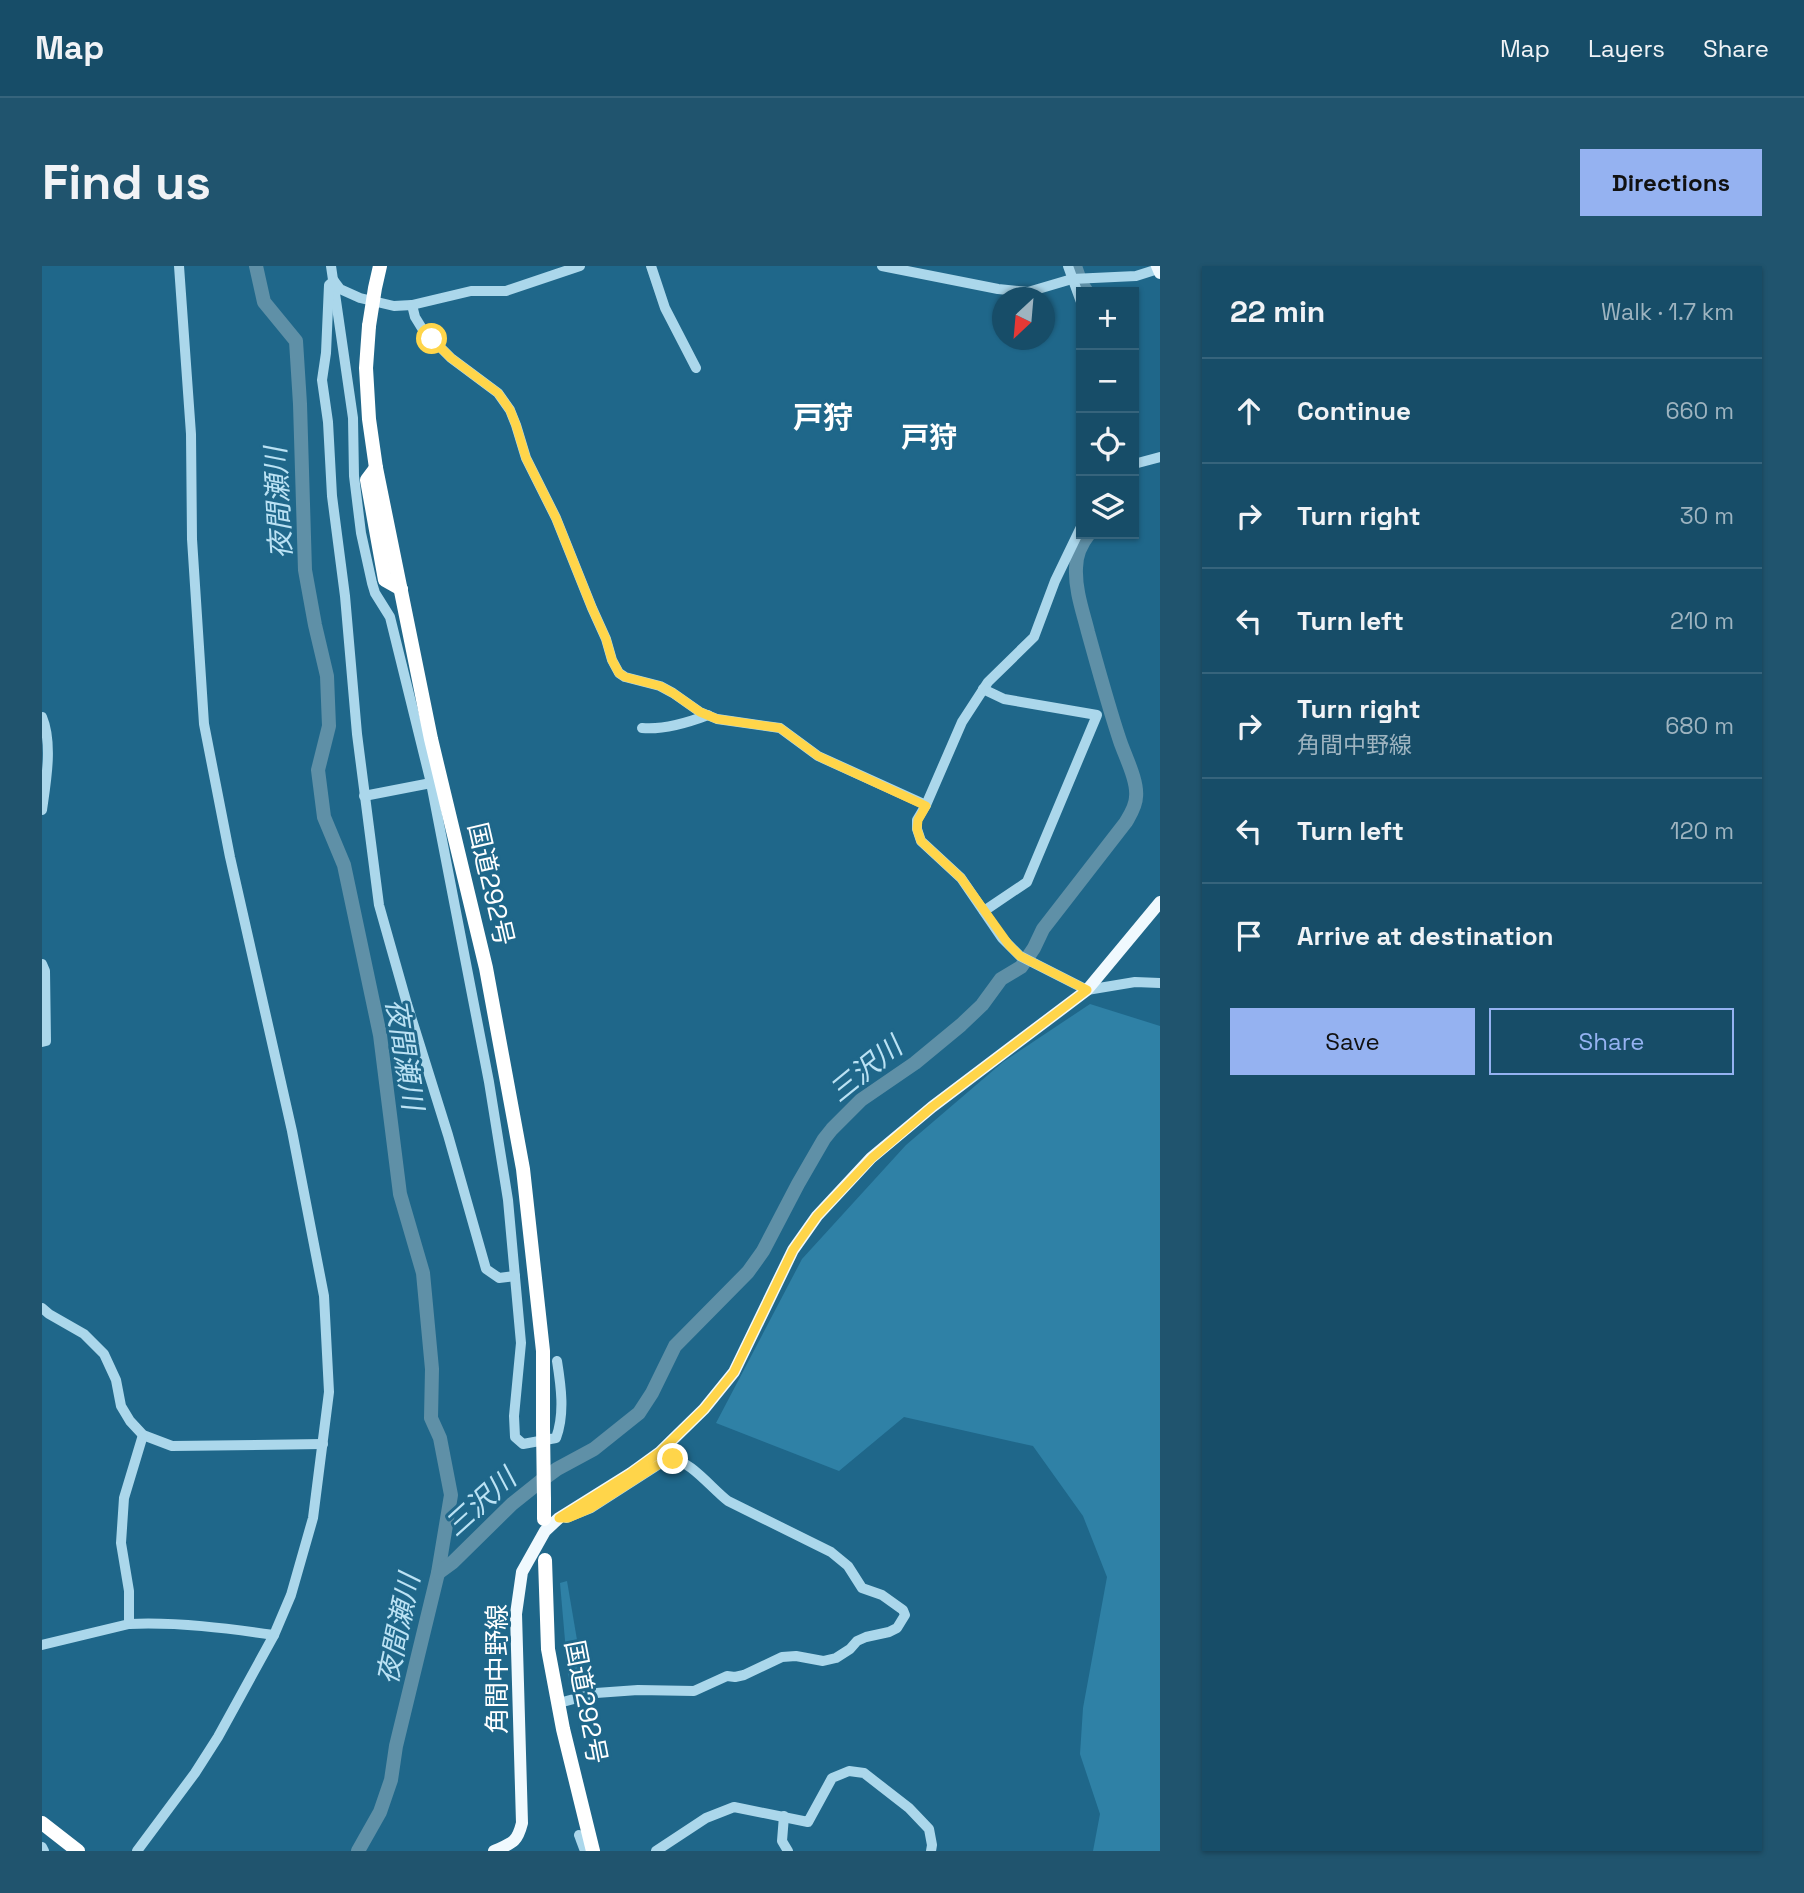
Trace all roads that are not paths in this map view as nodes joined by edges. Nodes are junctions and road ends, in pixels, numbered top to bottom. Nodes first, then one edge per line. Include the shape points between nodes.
1 (179, 266) edge
2 (331, 266) edge
3 (380, 266) edge
4 (580, 266) edge
5 (651, 266) edge
6 (882, 266) edge
7 (1068, 266) edge
8 (1158, 269) edge
9 (1072, 279) junction
10 (334, 281) junction
11 (1076, 289) edge
12 (412, 305) junction
13 (696, 368) dead end
14 (1160, 457) edge
15 (1139, 463) edge
16 (1076, 537) edge
17 (983, 689) junction
18 (708, 715) junction
19 (42, 717) edge
20 (642, 728) dead end
21 (431, 783) junction
22 (364, 796) junction
23 (926, 806) junction
24 (42, 810) edge
25 (1160, 902) edge
26 (984, 911) junction
27 (42, 964) edge
28 (1160, 983) edge
29 (1087, 990) junction
30 (42, 1042) edge
31 (515, 1276) junction
32 (42, 1308) edge
33 (557, 1361) dead end
34 (143, 1435) junction
35 (323, 1444) junction
36 (551, 1518) junction
37 (545, 1560) dead end
38 (129, 1624) junction
39 (274, 1635) junction
40 (42, 1645) edge
41 (559, 1703) junction
42 (583, 1814) junction
43 (784, 1816) junction
44 (42, 1823) edge
45 (579, 1835) dead end
46 (78, 1851) edge
47 (137, 1851) edge
48 (494, 1851) edge
49 (585, 1851) edge
50 (593, 1851) edge
51 (601, 1851) edge
52 (656, 1851) edge
53 (788, 1851) edge
54 (931, 1851) edge

1 - 35 street via 204,724 324,1296 329,1392
2 - 10 street
3 - 36 highway, 国道292号, bridge via 369,326 369,419 430,739 485,968 523,1169 543,1351 544,1500
4 - 12 street via 506,291 471,291
5 - 13 street via 665,308
6 - 9 street via 1028,292
7 - 9 street
8 - 9 street via 1136,276
9 - 11 street
10 - 12 street via 360,298
10 - 21 street via 352,418 360,533 375,593 390,617
10 - 22 street via 329,285 322,380
12 - 18 street via 423,330 498,393 510,410 526,458 556,518 619,673 660,686
14 - 15 street
16 - 17 street via 1034,636
17 - 23 street via 962,722
17 - 26 street via 1004,699 1097,715 1027,881
18 - 20 street via 671,726
18 - 23 street via 780,728 818,756
19 - 24 street via 48,747
21 - 22 street
21 - 31 street via 489,1082
22 - 31 street via 379,905 486,1269 499,1278
23 - 26 street via 918,820 921,841 961,878
25 - 29 main road, 角間中野線
26 - 29 street via 1016,953
27 - 30 street via 46,1041
28 - 29 street
29 - 36 main road, 角間中野線 via 872,1158 817,1216 793,1250 734,1372 704,1409 631,1473
31 - 33 street via 521,1343 515,1437 523,1444 556,1438 561,1387
32 - 34 street via 85,1334 104,1354 121,1406
34 - 35 street via 172,1446
34 - 38 street via 124,1497 121,1544
35 - 39 street via 313,1518
36 - 41 street via 568,1518 591,1508 661,1463 685,1462 728,1501 831,1552 848,1566 862,1588 882,1595 905,1615 897,1628 857,1641 836,1658 782,1657 694,1691 596,1693
36 - 48 main road, 角間中野線 via 522,1572 516,1614 522,1823 514,1842
37 - 41 highway, 国道292号 via 548,1649
38 - 39 street via 215,1626
38 - 40 street
39 - 47 street via 218,1737
41 - 42 highway, 国道292号
42 - 50 highway, 国道292号
42 - 51 highway
43 - 52 street via 734,1807 706,1818
43 - 53 street via 782,1841
43 - 54 street via 808,1822 832,1778 849,1771 864,1773 929,1829
44 - 46 highway
45 - 49 street

